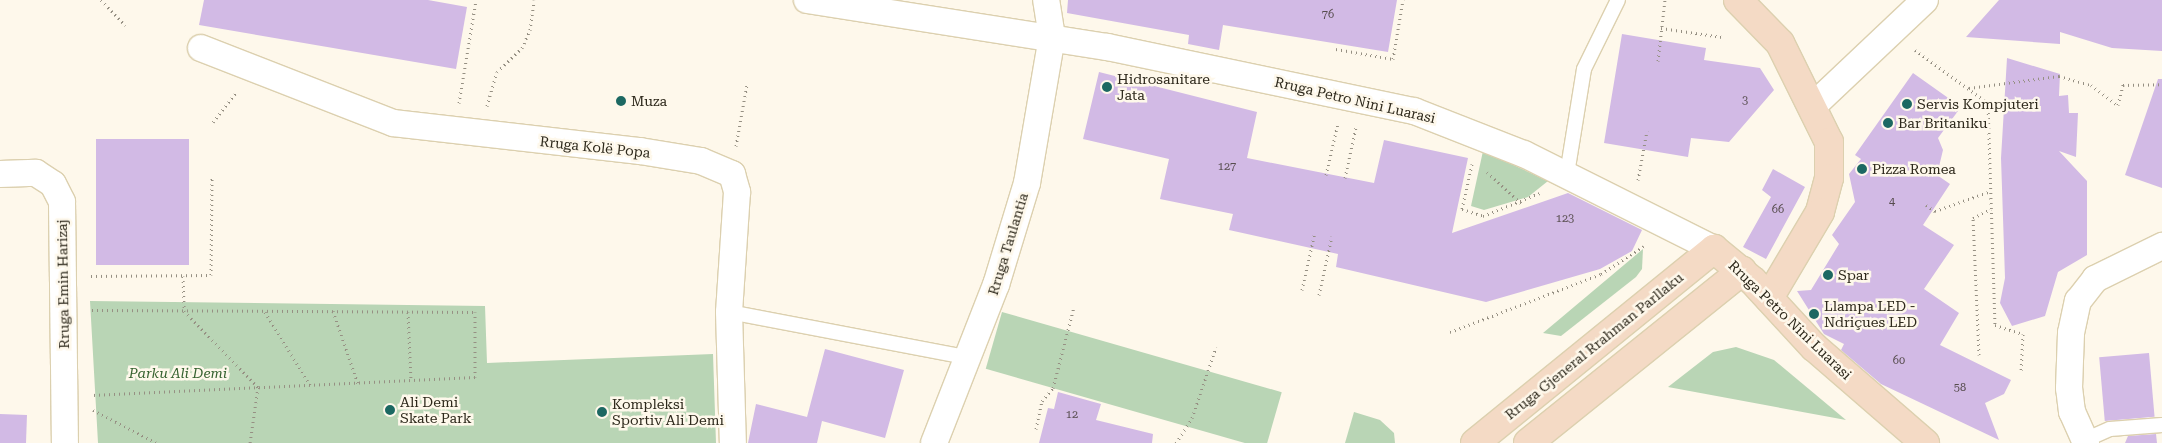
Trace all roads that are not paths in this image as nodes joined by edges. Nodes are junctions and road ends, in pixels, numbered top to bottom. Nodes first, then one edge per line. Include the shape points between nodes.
1 (807, 0) edge
2 (1046, 0) edge
3 (1618, 0) edge
4 (1738, 0) edge
5 (1926, 0) edge
6 (1052, 37) junction
7 (201, 48) dead end
8 (1813, 106) junction
9 (0, 174) edge
10 (1566, 174) junction
11 (2162, 246) edge
12 (1714, 249) junction
13 (1742, 271) junction
14 (1769, 298) junction
15 (730, 312) junction
16 (966, 357) junction
17 (2162, 425) edge
18 (2085, 441) edge
19 (64, 443) edge
20 (733, 443) edge
21 (934, 443) edge
22 (1475, 443) edge
23 (1528, 443) edge
24 (1925, 443) edge

1 - 6 street, Rruga Petro Nini Luarasi
2 - 6 street, Rruga Taulantia
3 - 10 lane via 1584,69
4 - 8 street via 1780,43
5 - 8 street
6 - 10 street, Rruga Petro Nini Luarasi via 1361,100 1464,128
6 - 16 street, Rruga Taulantia via 1027,183 996,285
7 - 15 street, Rruga Kolë Popa via 393,123 640,151 701,161 732,174 737,201
8 - 14 street via 1829,142 1827,189 1807,242
9 - 19 street, Rruga Emin Harizaj via 36,173 53,184 62,202
10 - 12 street, Rruga Petro Nini Luarasi via 1667,222
11 - 18 street via 2095,279 2078,301 2071,332 2069,388 2072,412
12 - 13 street, Rruga Petro Nini Luarasi
12 - 22 street, Rruga Gjeneral Rrahman Parllaku
13 - 14 street, Rruga Petro Nini Luarasi
13 - 23 street
14 - 24 street, Rruga Petro Nini Luarasi via 1814,347
15 - 16 lane
15 - 20 street, Rruga Kolë Popa
16 - 21 street, Rruga Taulantia
17 - 18 lane via 2110,429

